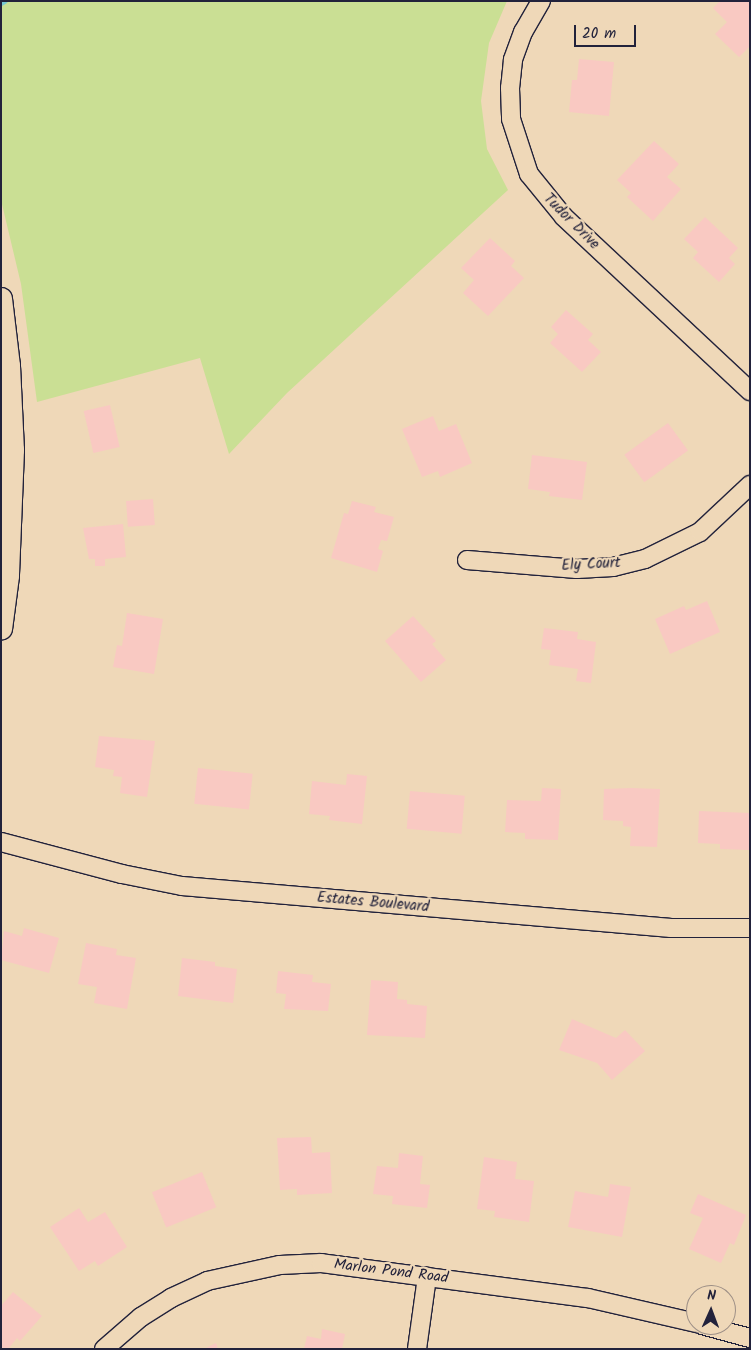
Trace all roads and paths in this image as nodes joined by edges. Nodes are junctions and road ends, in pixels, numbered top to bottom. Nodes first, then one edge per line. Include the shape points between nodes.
1 (541, 1) edge
2 (1, 299) edge
3 (750, 391) edge
4 (750, 485) edge
5 (467, 560) dead end
6 (1, 629) edge
7 (1, 842) edge
8 (750, 928) edge
9 (428, 1277) junction
10 (686, 1321) edge
11 (736, 1334) edge
12 (750, 1338) edge
13 (104, 1349) edge
14 (417, 1349) edge

1 - 3 street, Tudor Drive via 523,32 513,60 510,88 511,119 529,174 564,217
2 - 6 street via 9,366 13,450 9,567
4 - 5 street, Ely Court via 700,532 645,559 613,567 577,569
7 - 8 street, Estates Boulevard via 122,874 182,886 671,928
9 - 10 street, Marlon Pond Road via 588,1298
9 - 13 street, Marlon Pond Road via 320,1263 246,1270 207,1281 171,1298 141,1317
9 - 14 street
11 - 12 street

